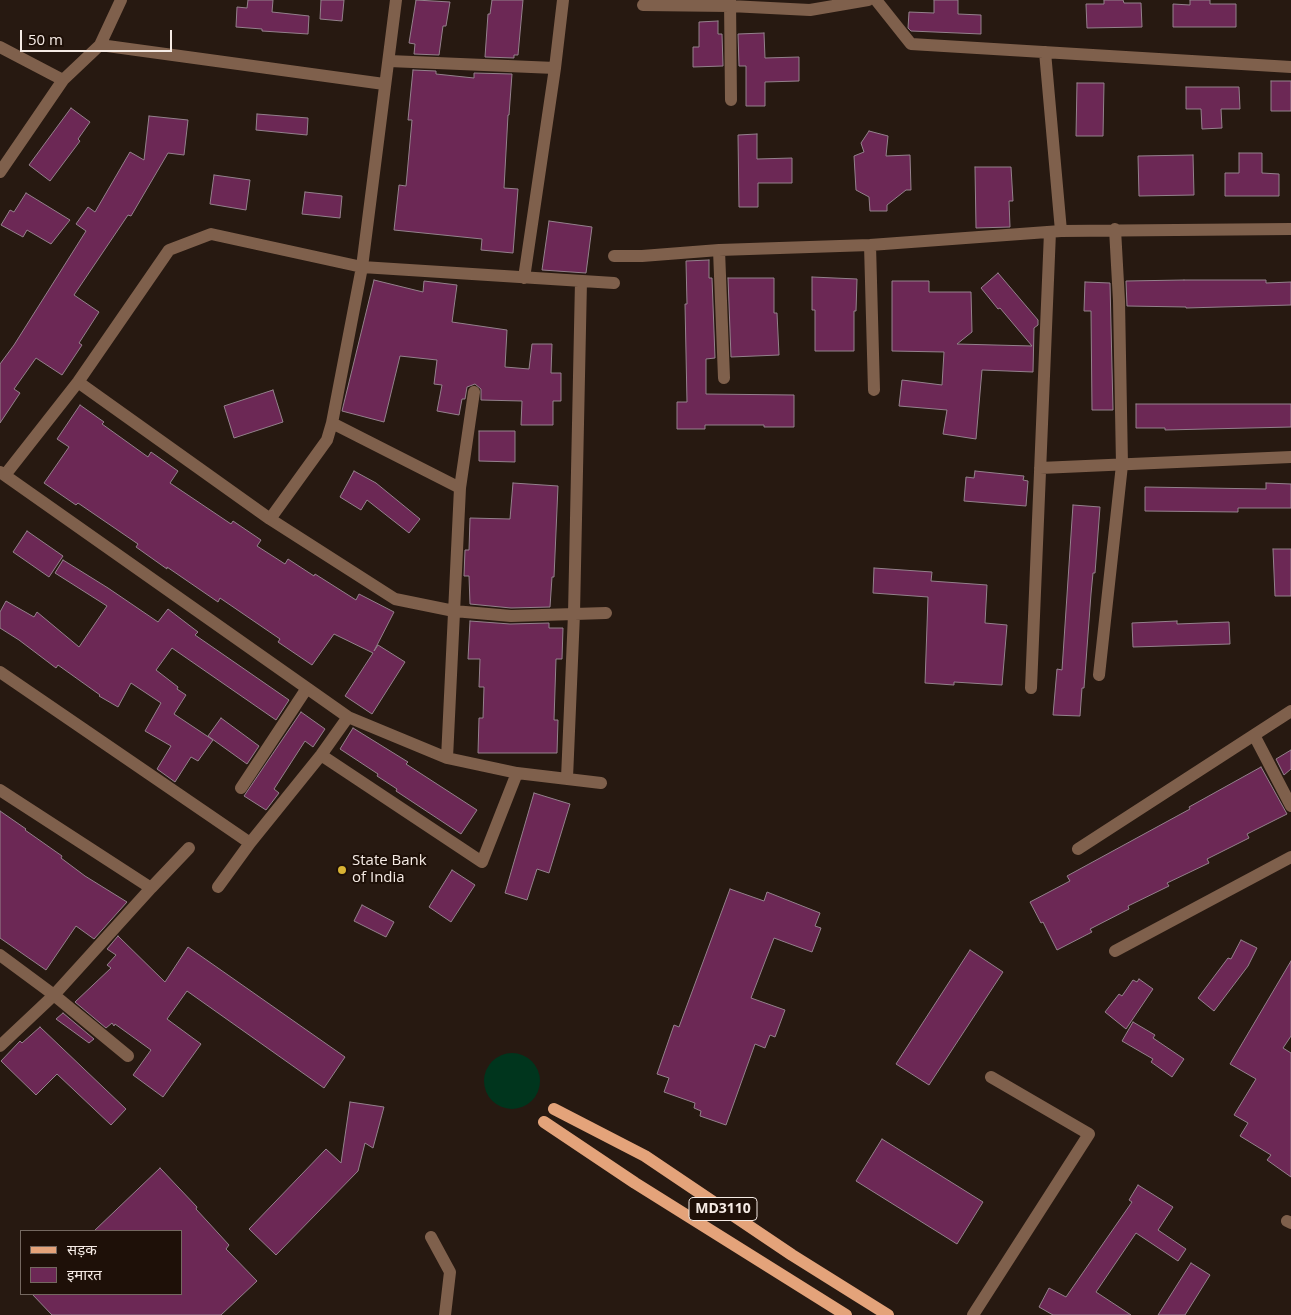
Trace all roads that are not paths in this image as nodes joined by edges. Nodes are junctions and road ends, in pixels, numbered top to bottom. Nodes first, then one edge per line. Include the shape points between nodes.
1 (121, 0) edge
2 (396, 0) edge
3 (562, 0) edge
4 (868, 0) edge
5 (876, 0) edge
6 (730, 3) edge
7 (643, 5) dead end
8 (100, 45) junction
9 (0, 47) edge
10 (1045, 52) junction
11 (389, 61) junction
12 (1291, 67) edge
13 (555, 68) junction
14 (63, 80) junction
15 (384, 84) junction
16 (731, 100) dead end
17 (0, 172) edge
18 (1115, 229) junction
19 (1291, 229) edge
20 (1055, 231) junction
21 (870, 245) junction
22 (719, 250) junction
23 (614, 256) dead end
24 (362, 267) junction
25 (524, 278) junction
26 (582, 281) junction
27 (614, 283) dead end
28 (724, 378) dead end
29 (78, 382) junction
30 (874, 390) dead end
31 (474, 392) dead end
32 (332, 423) junction
33 (1291, 457) edge
34 (1122, 465) junction
35 (1040, 468) junction
36 (2, 474) edge
37 (460, 488) junction
38 (270, 519) junction
39 (454, 611) junction
40 (574, 614) junction
41 (606, 614) dead end
42 (0, 672) edge
43 (1099, 674) dead end
44 (307, 688) junction
45 (1031, 688) dead end
46 (1291, 711) edge
47 (348, 717) junction
48 (1254, 735) junction
49 (321, 755) junction
50 (447, 758) junction
51 (517, 773) junction
52 (567, 778) junction
53 (601, 782) dead end
54 (242, 788) dead end
55 (0, 790) edge
56 (1291, 806) edge
57 (250, 843) junction
58 (190, 848) dead end
59 (1078, 849) dead end
60 (1291, 857) edge
61 (218, 887) dead end
62 (151, 888) junction
63 (1115, 951) dead end
64 (0, 955) edge
65 (54, 995) junction
66 (0, 1046) edge
67 (128, 1056) dead end
68 (991, 1076) dead end
69 (554, 1109) dead end
70 (544, 1122) dead end
71 (431, 1237) dead end
72 (445, 1315) edge
73 (846, 1315) edge
74 (888, 1315) edge
75 (973, 1315) edge

1 - 8 street
2 - 11 street
3 - 13 street
4 - 6 street via 810,10
5 - 10 street via 911,44
6 - 7 street
6 - 16 street
8 - 14 street
8 - 15 street
9 - 14 street
10 - 12 street
10 - 20 street
11 - 13 street
11 - 15 street
13 - 25 street
14 - 17 street
15 - 24 street
18 - 19 street
18 - 20 street
18 - 34 street
20 - 21 street
20 - 35 street
21 - 22 street
21 - 30 street
22 - 23 street
22 - 28 street
24 - 25 street
24 - 29 street via 211,234 169,250
24 - 32 street
25 - 26 street
26 - 27 street
26 - 40 street
29 - 36 street
29 - 38 street
31 - 37 street
32 - 37 street
32 - 38 street via 327,440
33 - 34 street
34 - 35 street
34 - 43 street
35 - 45 street
36 - 44 street
37 - 39 street
38 - 39 street via 396,599
39 - 40 street via 511,616
39 - 50 street
40 - 41 street
40 - 52 street
42 - 57 street
44 - 47 street
44 - 54 street
46 - 48 street
47 - 49 street
47 - 50 street
48 - 56 street
48 - 59 street
49 - 51 street via 482,862
49 - 57 street
50 - 51 street
51 - 52 street
52 - 53 street
55 - 62 street
57 - 61 street
58 - 62 street
60 - 63 street
62 - 65 street
64 - 65 street
65 - 66 street
65 - 67 street
68 - 75 street via 1089,1134
69 - 74 main road, MD3110 via 645,1156
70 - 73 main road, MD3110
71 - 72 street via 450,1272

